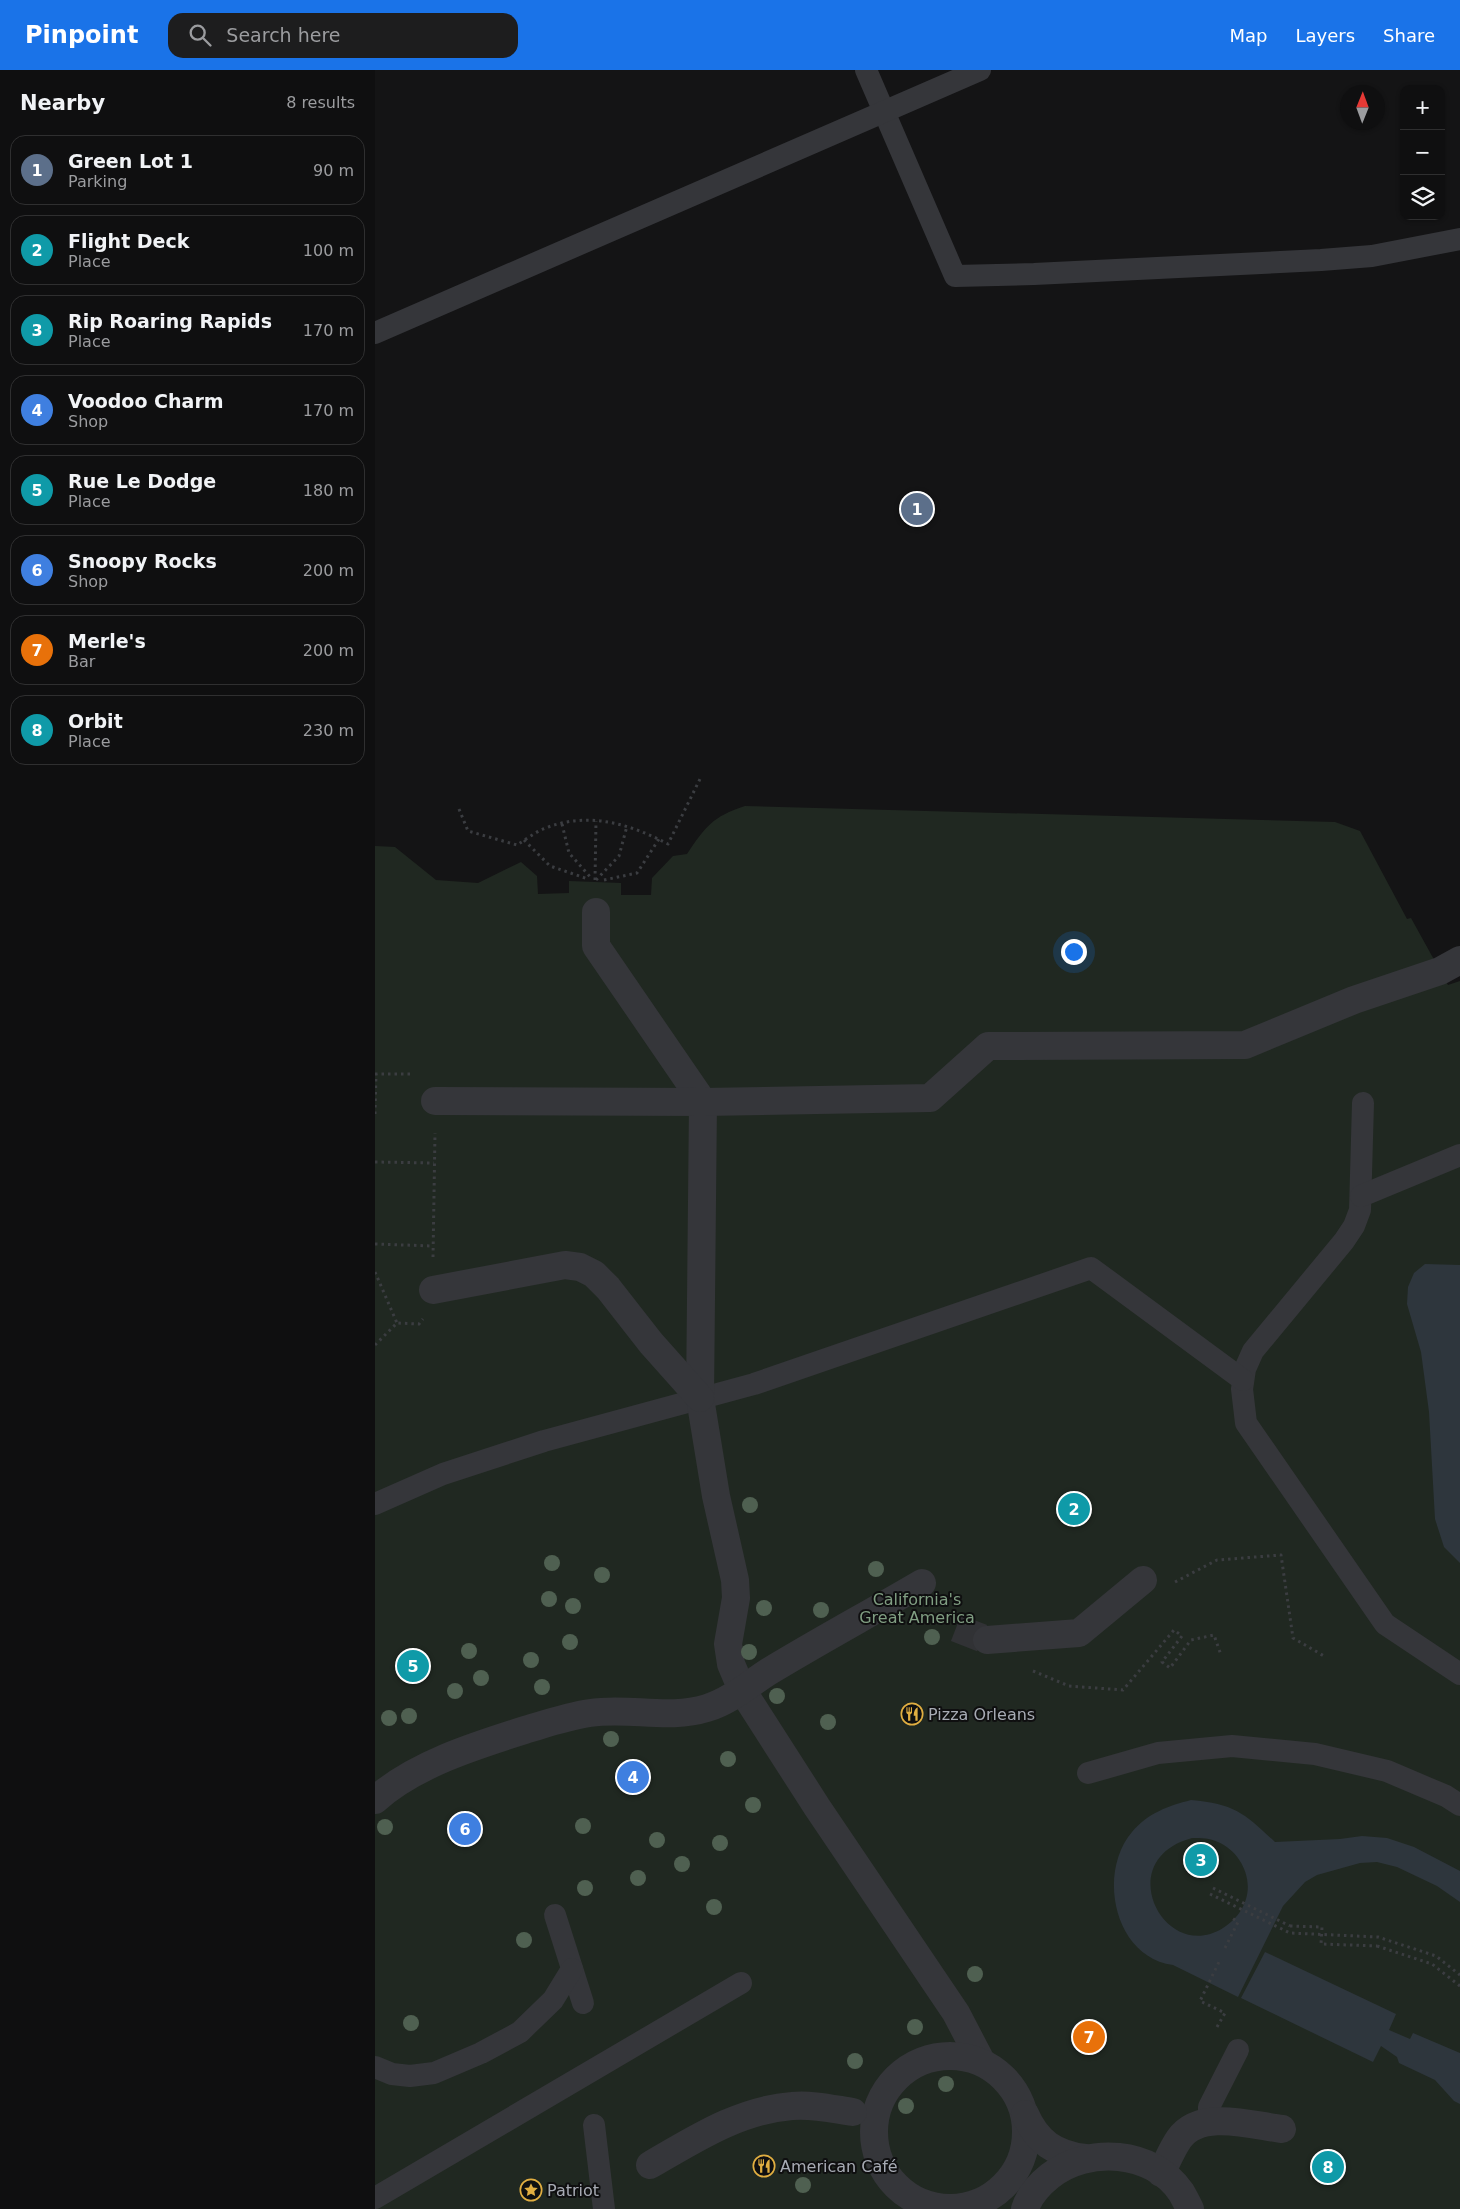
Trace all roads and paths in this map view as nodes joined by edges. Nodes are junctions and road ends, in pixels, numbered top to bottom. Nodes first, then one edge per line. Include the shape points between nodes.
1 (866, 70) edge
2 (980, 70) edge
3 (885, 111) junction
4 (1460, 239) edge
5 (375, 333) edge
6 (700, 779) dead end
7 (459, 809) dead end
8 (596, 821) junction
9 (562, 824) junction
10 (627, 826) junction
11 (659, 839) junction
12 (524, 840) junction
13 (595, 882) junction
14 (596, 912) dead end
15 (1450, 965) edge
16 (376, 1074) edge
17 (435, 1101) junction
18 (703, 1102) junction
19 (1363, 1103) dead end
20 (375, 1114) edge
21 (1460, 1155) edge
22 (375, 1162) edge
23 (434, 1164) junction
24 (1361, 1196) junction
25 (375, 1244) edge
26 (433, 1246) junction
27 (375, 1272) edge
28 (433, 1290) joint
29 (375, 1344) edge
30 (1243, 1380) junction
31 (700, 1398) junction
32 (375, 1504) edge
33 (1217, 1560) dead end
34 (1143, 1580) dead end
35 (922, 1583) dead end
36 (987, 1640) tunnel mouth
37 (1221, 1655) dead end
38 (1324, 1656) dead end
39 (1027, 1668) dead end
40 (1460, 1674) edge
41 (742, 1690) junction
42 (1088, 1773) dead end
43 (375, 1800) edge
44 (1460, 1805) edge
45 (1213, 1888) dead end
46 (1210, 1894) dead end
47 (555, 1915) dead end
48 (1232, 1918) dead end
49 (1225, 1948) dead end
50 (1219, 1962) dead end
51 (572, 1968) junction
52 (1460, 1975) edge
53 (741, 1983) dead end
54 (1460, 1986) edge
55 (583, 2003) dead end
56 (1225, 2013) dead end
57 (1238, 2050) dead end
58 (981, 2062) junction
59 (378, 2073) edge
60 (853, 2112) dead end
61 (1025, 2114) junction
62 (1209, 2121) junction
63 (594, 2126) dead end
64 (1282, 2129) dead end
65 (1085, 2158) junction
66 (650, 2164) dead end
67 (1161, 2173) junction
68 (375, 2198) edge
69 (930, 2206) edge
70 (604, 2209) edge
71 (1025, 2209) edge
72 (1190, 2209) edge

1 - 3 lane
2 - 3 lane
3 - 4 lane via 955,276 1321,260 1372,256
3 - 5 lane
6 - 11 path via 668,844
7 - 12 path via 468,831 517,845
8 - 9 path via 582,819
8 - 10 path
8 - 13 path
9 - 12 path via 543,829
9 - 13 path via 569,853
10 - 11 path
10 - 13 path via 619,856
11 - 13 path via 637,873
12 - 13 path via 549,866
14 - 18 street via 596,946
15 - 18 street via 1245,1045 988,1046 930,1098
16 - 17 path via 435,1075
16 - 20 path
17 - 18 street
17 - 23 path
18 - 31 street
19 - 24 lane
21 - 24 lane
22 - 23 path
23 - 26 path
24 - 30 lane via 1354,1226 1253,1351
25 - 26 path
26 - 28 path
27 - 29 path via 397,1323
28 - 31 street via 565,1266 580,1267 594,1274 608,1288
30 - 31 lane via 1091,1268 754,1384
30 - 40 lane via 1246,1423 1385,1624
31 - 32 lane via 544,1441 443,1474
31 - 41 street via 735,1580 736,1598 728,1644 731,1664
33 - 38 path via 1281,1555 1293,1638
34 - 36 street via 1079,1633
35 - 41 street
37 - 39 path via 1214,1635 1191,1640 1170,1668 1161,1662 1182,1636 1174,1630 1123,1690 1069,1686
41 - 43 street via 705,1709 679,1714 590,1713 469,1747 424,1768
41 - 58 street via 956,2013
42 - 44 lane via 1157,1753 1232,1746 1315,1754 1387,1771
45 - 54 path, bridge via 1291,1926 1322,1927 1321,1944 1377,1946 1432,1964
46 - 52 path via 1290,1933 1378,1937 1436,1956
47 - 51 lane
48 - 49 path via 1237,1922
50 - 56 path via 1200,2001
51 - 55 lane
51 - 59 lane via 553,2000 519,2032 481,2053 434,2073 410,2076
53 - 68 lane
57 - 62 lane via 1209,2107
58 - 61 street via 1001,2074 1016,2092
58 - 69 street via 958,2056 936,2056 915,2063 897,2076 883,2094 875,2114 873,2136 877,2158 888,2178 904,2193
60 - 66 street via 793,2105 765,2109 735,2119
61 - 65 street via 1031,2129 1048,2146
61 - 69 street via 1026,2137 1021,2160 1009,2180 992,2196 970,2206
62 - 64 street
62 - 67 street via 1186,2131
63 - 70 lane
65 - 67 street via 1111,2156 1137,2160
65 - 71 street via 1061,2168 1041,2183
67 - 72 street via 1180,2191

